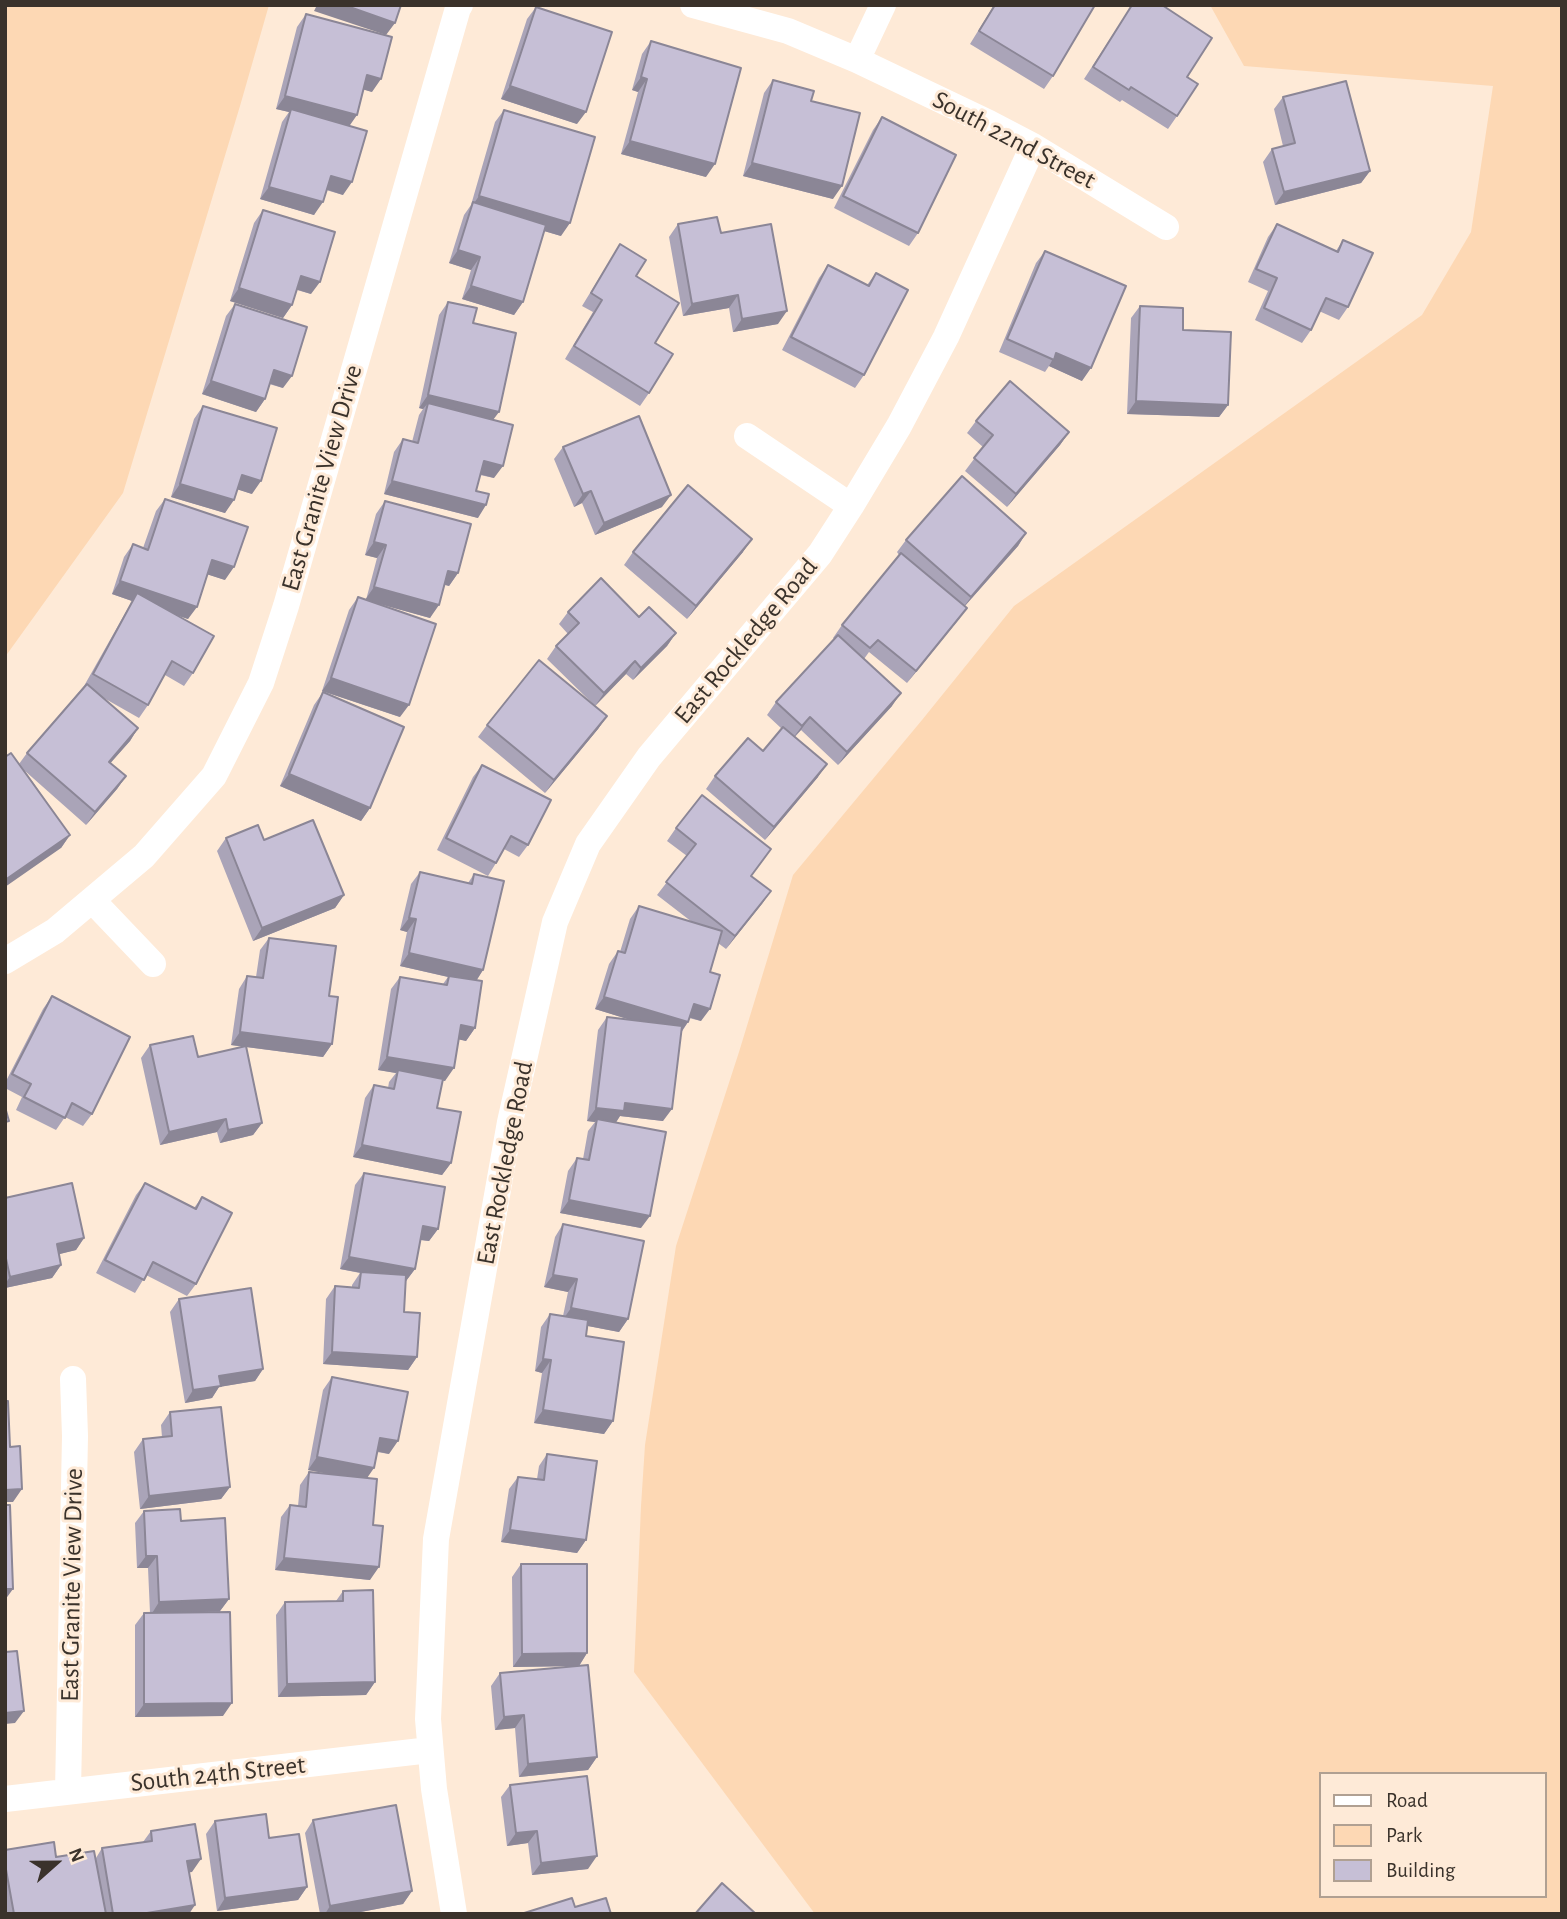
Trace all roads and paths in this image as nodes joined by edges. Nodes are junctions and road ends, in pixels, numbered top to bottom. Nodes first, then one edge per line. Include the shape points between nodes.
1 (460, 5) edge
2 (694, 5) edge
3 (883, 5) edge
4 (858, 60) junction
5 (1032, 146) junction
6 (1166, 227) dead end
7 (747, 436) dead end
8 (851, 506) junction
9 (92, 900) junction
10 (5, 961) edge
11 (153, 964) dead end
12 (73, 1379) dead end
13 (430, 1750) junction
14 (68, 1791) junction
15 (5, 1799) edge
16 (454, 1914) edge

1 - 9 street, East Granite View Drive via 261,683 214,776 144,856
2 - 4 street, South 22nd Street via 788,31
3 - 4 street
4 - 5 street, South 22nd Street
5 - 6 street, South 22nd Street
5 - 8 street, East Rockledge Road via 946,337
7 - 8 street
8 - 13 street, East Rockledge Road via 820,554 642,768 588,845 555,922 510,1122 436,1539
9 - 10 street, East Granite View Drive via 55,932
9 - 11 street
12 - 14 street, East Granite View Drive
13 - 14 street, South 24th Street
13 - 16 street, East Rockledge Road
14 - 15 street, South 24th Street

